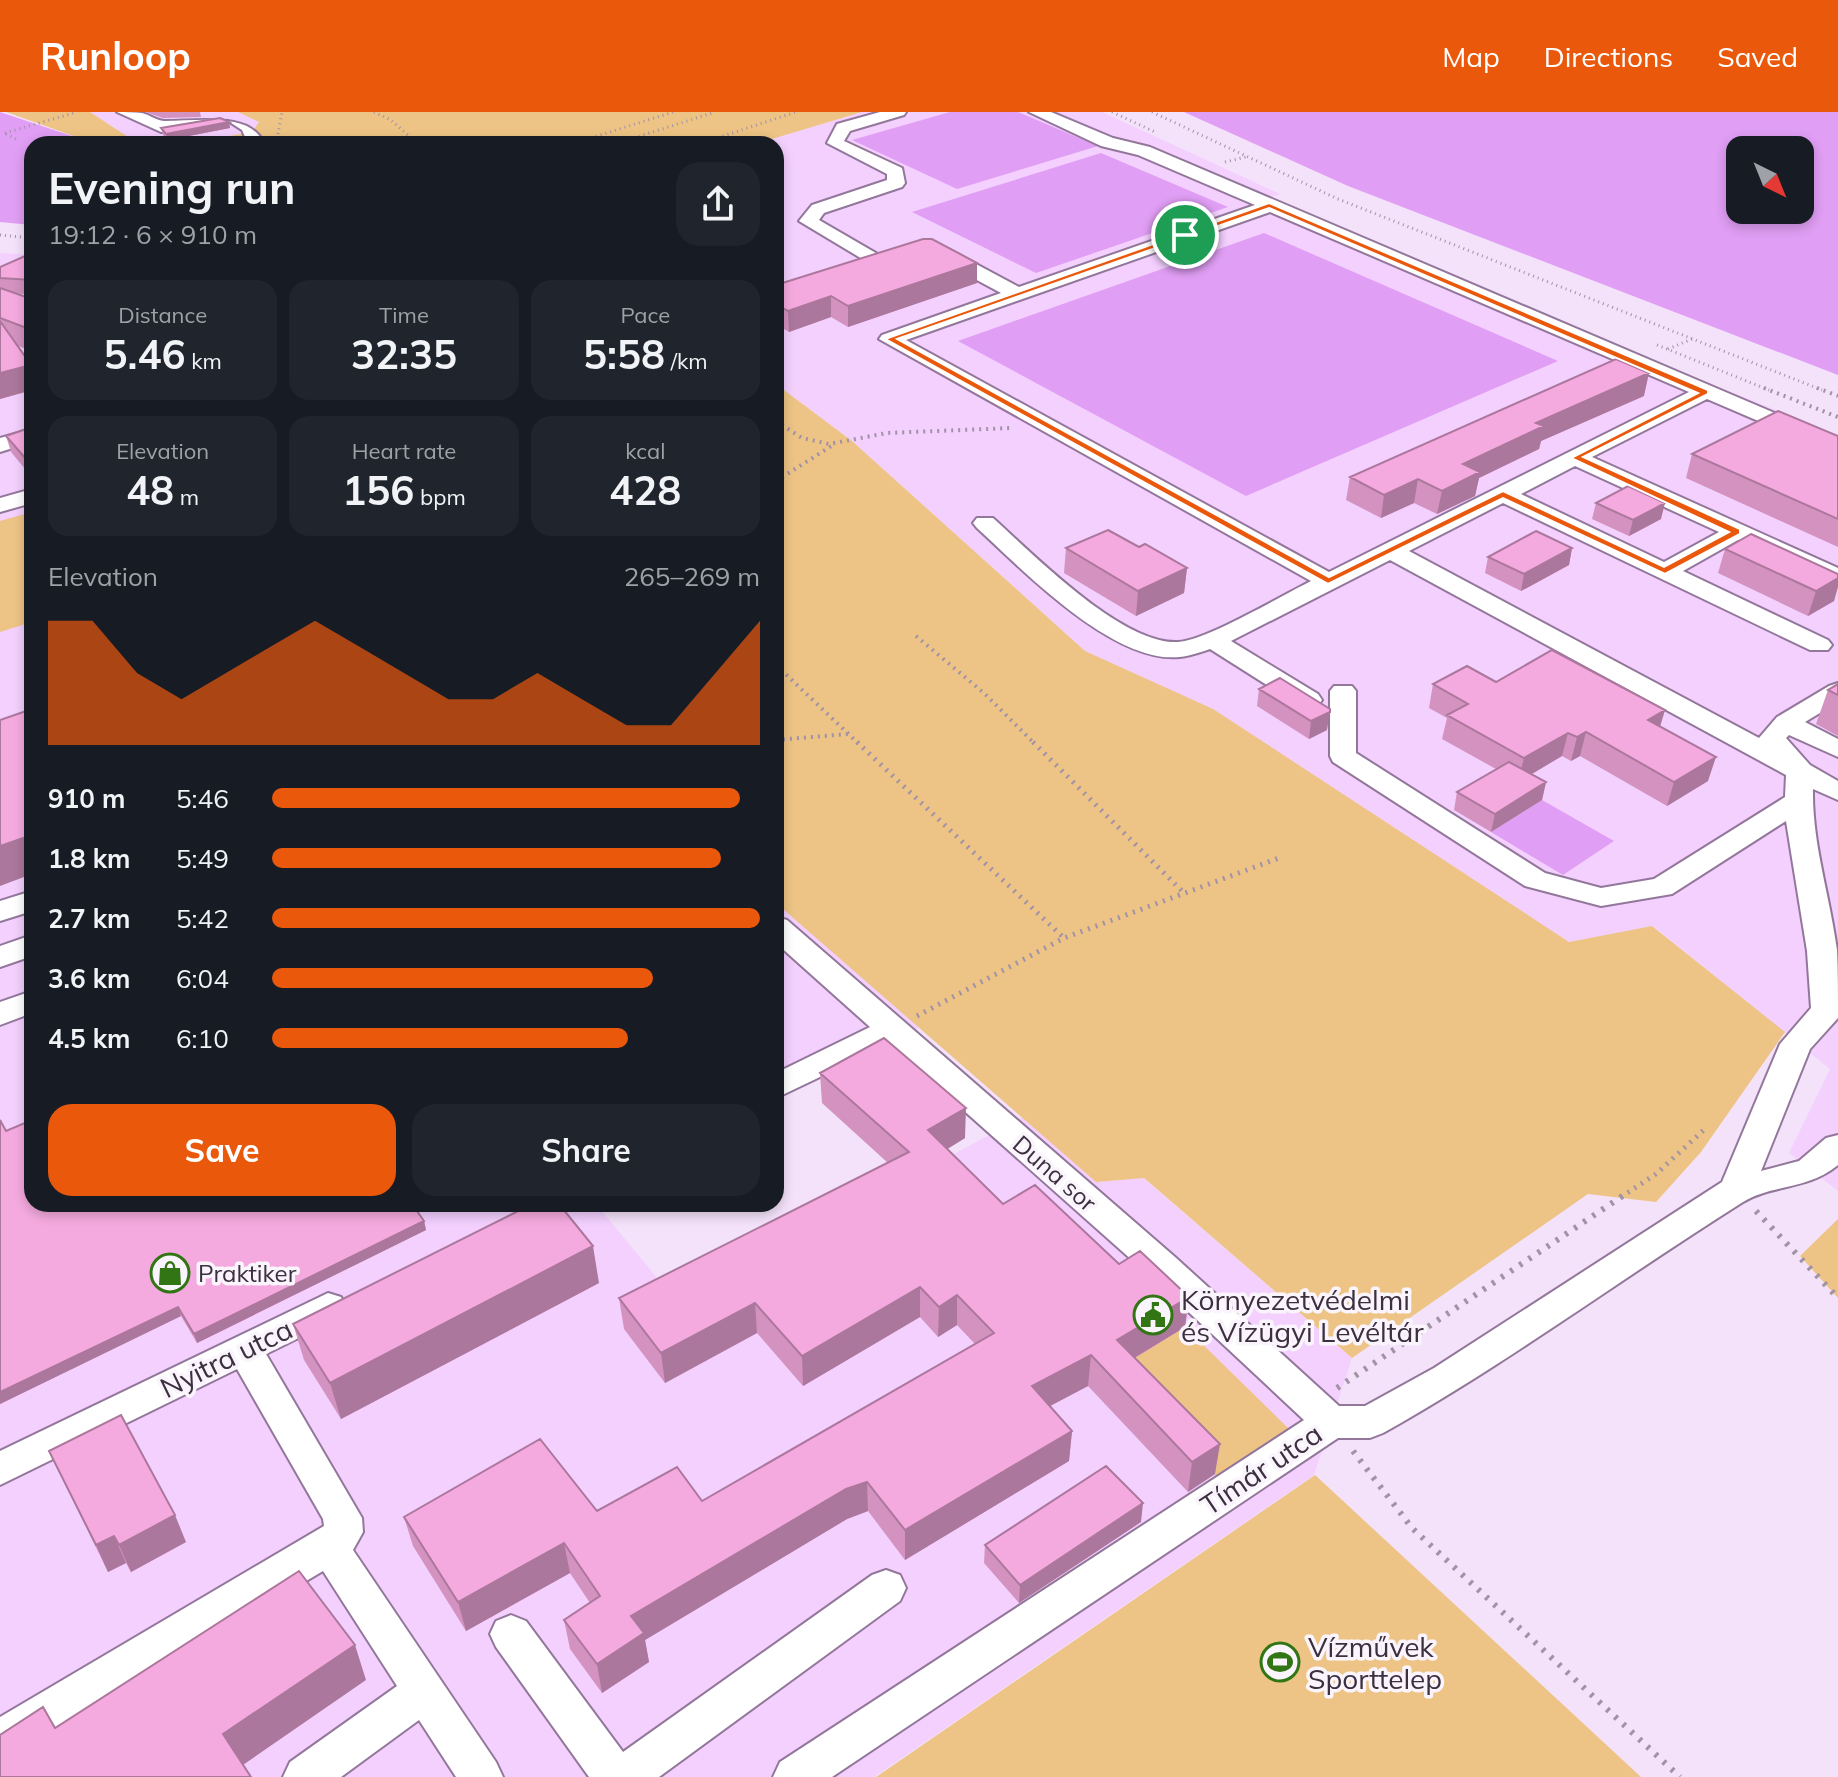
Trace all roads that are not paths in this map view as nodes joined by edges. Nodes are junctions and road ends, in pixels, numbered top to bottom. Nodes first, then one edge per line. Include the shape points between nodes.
1 (125, 112) edge
2 (898, 112) edge
3 (1037, 112) edge
4 (225, 114) edge
5 (160, 136) edge
6 (255, 136) edge
7 (1269, 206) junction
8 (925, 250) edge
9 (846, 269) edge
10 (1017, 294) junction
11 (1705, 392) junction
12 (24, 438) edge
13 (0, 445) edge
14 (1838, 448) edge
15 (1575, 458) junction
16 (1503, 494) junction
17 (24, 498) edge
18 (0, 505) edge
19 (985, 523) dead end
20 (1737, 531) junction
21 (1390, 550) junction
22 (1665, 571) junction
23 (1838, 577) edge
24 (1328, 581) junction
25 (1213, 640) junction
26 (1819, 645) dead end
27 (1343, 691) dead end
28 (1838, 691) edge
29 (1342, 721) junction
30 (1786, 723) junction
31 (1838, 749) edge
32 (1800, 771) junction
33 (1838, 792) edge
34 (1797, 802) junction
35 (24, 903) edge
36 (0, 912) edge
37 (784, 934) edge
38 (24, 948) edge
39 (0, 957) edge
40 (24, 1004) edge
41 (0, 1014) edge
42 (891, 1030) junction
43 (784, 1083) edge
44 (1838, 1147) edge
45 (1736, 1190) junction
46 (356, 1294) edge
47 (244, 1349) junction
48 (1322, 1413) junction
49 (0, 1469) edge
50 (329, 1547) junction
51 (886, 1588) dead end
52 (511, 1634) dead end
53 (424, 1691) junction
54 (0, 1740) edge
55 (305, 1777) edge
56 (481, 1777) edge
57 (615, 1777) edge
58 (623, 1777) edge
59 (795, 1777) edge

1 - 5 street
2 - 9 street via 843,128 835,143 896,172 896,183 818,209 808,221 881,258
3 - 7 street via 1107,142 1144,151
4 - 5 street
4 - 6 street via 242,121
7 - 10 street
7 - 11 street
8 - 10 street via 937,251
10 - 24 street via 889,339
11 - 14 street
11 - 15 street
12 - 13 street
15 - 16 street
15 - 20 street
16 - 21 street
16 - 22 street
17 - 18 street
19 - 25 street via 1075,602 1137,643 1179,650
20 - 22 street
20 - 23 street
21 - 24 street
21 - 32 street
22 - 26 street
24 - 25 street
25 - 29 street
27 - 29 street
28 - 30 street
29 - 34 street via 1343,756 1535,880 1601,897 1662,887
30 - 31 street
30 - 32 street via 1772,738
32 - 33 street
32 - 34 street
34 - 45 street via 1828,976 1827,1011 1796,1044
35 - 36 street
37 - 42 street, Duna sor
38 - 39 street
40 - 41 street
42 - 43 street
42 - 48 street, Duna sor
44 - 45 street, Tímár utca via 1810,1170
45 - 48 street, Tímár utca via 1370,1422
46 - 47 street, Nyitra utca
47 - 49 street, Nyitra utca
47 - 50 street via 346,1523 344,1536
48 - 59 street, Tímár utca
50 - 53 street
50 - 54 street
51 - 58 street
52 - 57 street
53 - 55 street
53 - 56 street

